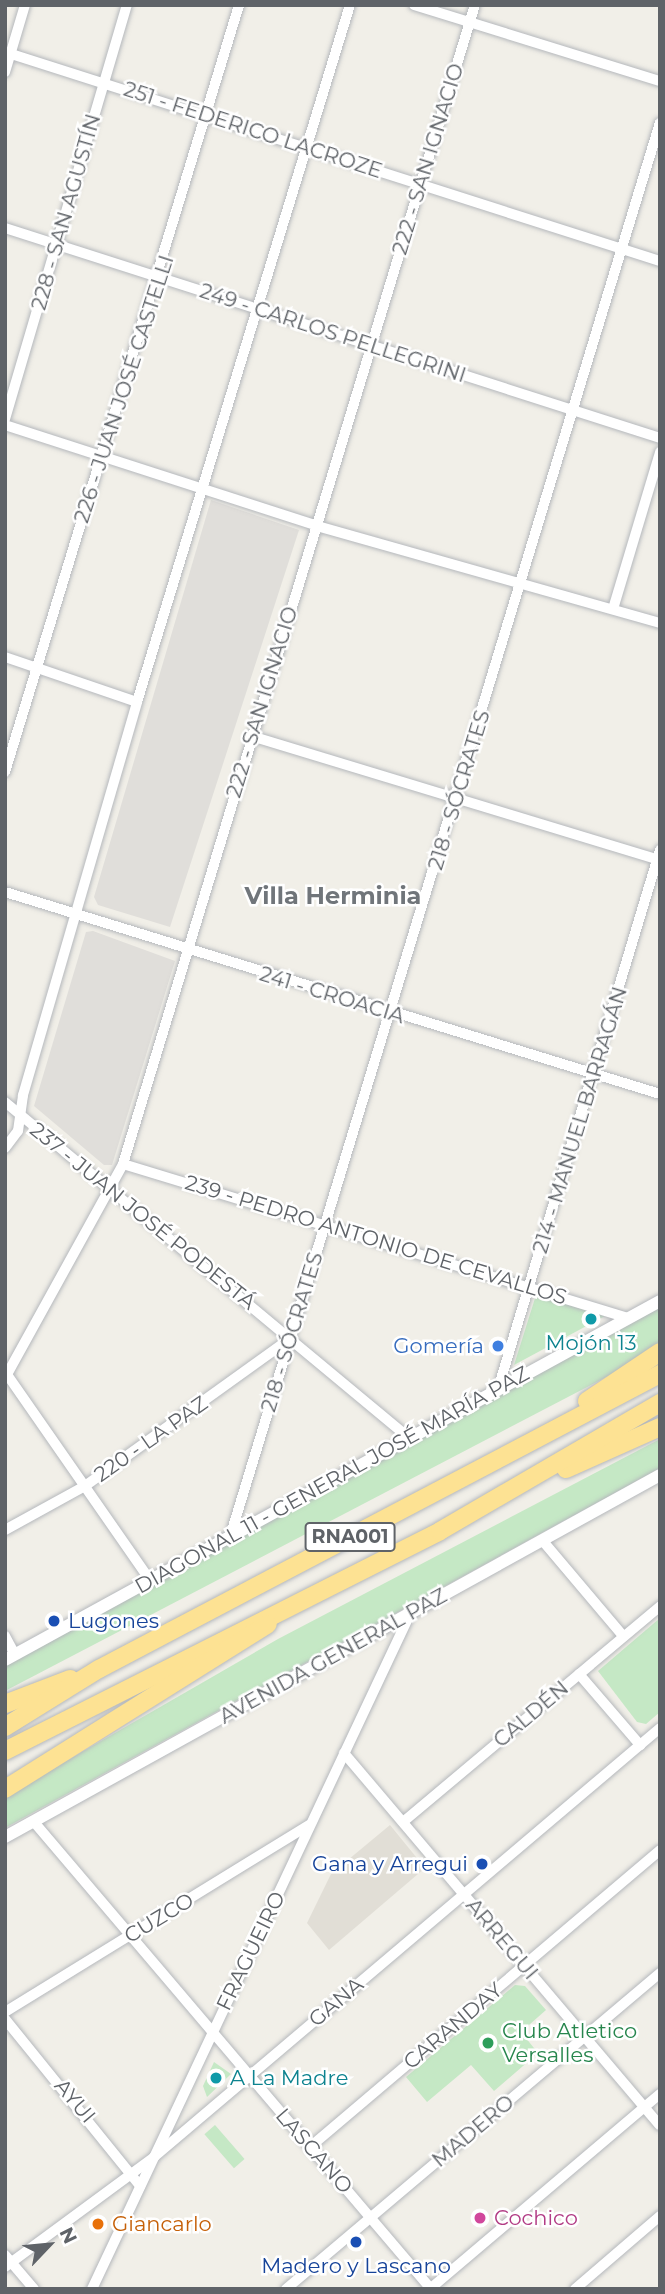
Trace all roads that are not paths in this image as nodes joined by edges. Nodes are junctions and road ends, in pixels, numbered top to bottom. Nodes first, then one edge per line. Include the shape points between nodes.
1 (25, 5) edge
2 (127, 5) edge
3 (239, 5) edge
4 (350, 5) edge
5 (414, 5) edge
6 (475, 5) edge
7 (470, 22) junction
8 (8, 52) edge
9 (5, 72) edge
10 (660, 81) edge
11 (104, 82) junction
12 (207, 117) junction
13 (660, 123) edge
14 (305, 145) junction
15 (419, 184) junction
16 (5, 229) edge
17 (57, 245) junction
18 (621, 250) junction
19 (660, 261) edge
20 (160, 278) junction
21 (259, 309) junction
22 (373, 345) junction
23 (573, 409) junction
24 (5, 419) edge
25 (5, 425) edge
26 (660, 438) edge
27 (660, 452) edge
28 (104, 454) junction
29 (205, 486) junction
30 (317, 526) junction
31 (523, 581) junction
32 (613, 609) junction
33 (660, 623) edge
34 (5, 657) edge
35 (37, 666) junction
36 (137, 702) junction
37 (251, 736) junction
38 (5, 772) edge
39 (456, 798) junction
40 (659, 856) edge
41 (5, 892) edge
42 (76, 916) junction
43 (185, 951) junction
44 (390, 1012) junction
45 (595, 1075) junction
46 (660, 1094) edge
47 (5, 1102) edge
48 (21, 1115) junction
49 (5, 1149) edge
50 (123, 1164) junction
51 (111, 1191) junction
52 (325, 1224) junction
53 (530, 1286) junction
54 (660, 1301) edge
55 (628, 1318) junction
56 (291, 1338) junction
57 (660, 1352) edge
58 (660, 1374) edge
59 (6, 1376) edge
60 (498, 1389) junction
61 (660, 1403) edge
62 (660, 1427) edge
63 (409, 1438) junction
64 (505, 1456) junction
65 (660, 1475) edge
66 (85, 1486) junction
67 (512, 1492) junction
68 (5, 1530) edge
69 (230, 1537) junction
70 (542, 1540) junction
71 (150, 1580) junction
72 (660, 1606) edge
73 (285, 1611) junction
74 (410, 1613) junction
75 (5, 1636) edge
76 (623, 1636) junction
77 (10, 1658) edge
78 (99, 1669) junction
79 (579, 1674) junction
80 (5, 1704) edge
81 (5, 1727) edge
82 (660, 1728) edge
83 (77, 1741) junction
84 (639, 1745) junction
85 (5, 1751) edge
86 (344, 1753) junction
87 (5, 1775) edge
88 (5, 1789) edge
89 (34, 1822) junction
90 (403, 1822) junction
91 (312, 1823) junction
92 (5, 1837) edge
93 (660, 1850) edge
94 (464, 1894) junction
95 (130, 1936) junction
96 (524, 1965) junction
97 (660, 1973) edge
98 (5, 2012) edge
99 (5, 2019) edge
100 (213, 2033) junction
101 (585, 2037) junction
102 (249, 2075) junction
103 (660, 2094) edge
104 (645, 2107) junction
105 (660, 2125) edge
106 (310, 2147) junction
107 (154, 2157) junction
108 (133, 2172) junction
109 (141, 2186) junction
110 (660, 2216) edge
111 (371, 2218) junction
112 (7, 2261) edge
113 (431, 2288) edge
114 (34, 2289) edge
115 (92, 2289) edge
116 (286, 2289) edge
117 (575, 2289) edge

1 - 8 street
2 - 11 street, 228 - SAN AGUSTÍN
3 - 12 street, 226 - JUAN JOSÉ CASTELLI
4 - 14 street
5 - 7 street
6 - 7 street, 222 - SAN IGNACIO
7 - 10 street
7 - 15 street, 222 - SAN IGNACIO
8 - 9 street
8 - 11 street, 251 - FEDERICO LACROZE
11 - 12 street, 251 - FEDERICO LACROZE
11 - 17 street, 228 - SAN AGUSTÍN
12 - 14 street, 251 - FEDERICO LACROZE
12 - 20 street, 226 - JUAN JOSÉ CASTELLI
13 - 18 street, 218 - SÓCRATES
14 - 15 street, 251 - FEDERICO LACROZE
14 - 21 street
15 - 18 street, 251 - FEDERICO LACROZE
15 - 22 street, 222 - SAN IGNACIO
16 - 17 street, 249 - CARLOS PELLEGRINI
17 - 20 street, 249 - CARLOS PELLEGRINI
17 - 24 street, 228 - SAN AGUSTÍN
18 - 19 street, 251 - FEDERICO LACROZE
18 - 23 street, 218 - SÓCRATES
20 - 21 street, 249 - CARLOS PELLEGRINI
20 - 28 street, 226 - JUAN JOSÉ CASTELLI
21 - 22 street, 249 - CARLOS PELLEGRINI
21 - 29 street
22 - 23 street, 249 - CARLOS PELLEGRINI
22 - 30 street, 222 - SAN IGNACIO
23 - 26 street, 249 - CARLOS PELLEGRINI
23 - 31 street, 218 - SÓCRATES
25 - 28 street
27 - 32 street
28 - 29 street
28 - 35 street, 226 - JUAN JOSÉ CASTELLI
29 - 30 street
29 - 36 street
30 - 31 street
30 - 37 street, 222 - SAN IGNACIO
31 - 32 street
31 - 39 street, 218 - SÓCRATES
32 - 33 street
34 - 35 street
35 - 36 street
35 - 38 street, 226 - JUAN JOSÉ CASTELLI
36 - 42 street
37 - 39 street
37 - 43 street, 222 - SAN IGNACIO
39 - 40 street
39 - 44 street, 218 - SÓCRATES
40 - 45 street, 214 - MANUEL BARRAGÁN
41 - 42 street, 241 - CROACIA
42 - 43 street, 241 - CROACIA
42 - 48 street
43 - 44 street, 241 - CROACIA
43 - 50 street, 222 - SAN IGNACIO
44 - 45 street, 241 - CROACIA
44 - 52 street, 218 - SÓCRATES
45 - 46 street, 241 - CROACIA
45 - 53 street, 214 - MANUEL BARRAGÁN
47 - 48 street, 237 - JUAN JOSÉ PODESTÁ
48 - 49 street
48 - 51 street, 237 - JUAN JOSÉ PODESTÁ
50 - 51 street, 222 - SAN IGNACIO
50 - 52 street, 239 - PEDRO ANTONIO DE CEVALLOS
51 - 56 street, 237 - JUAN JOSÉ PODESTÁ
51 - 59 street, 222 - SAN IGNACIO
52 - 53 street, 239 - PEDRO ANTONIO DE CEVALLOS
52 - 56 street, 218 - SÓCRATES
53 - 55 street, 239 - PEDRO ANTONIO DE CEVALLOS
53 - 60 street, 214 - MANUEL BARRAGÁN
54 - 55 street, DIAGONAL 11 - GENERAL JOSÉ MARÍA PAZ
55 - 60 street, DIAGONAL 11 - GENERAL JOSÉ MARÍA PAZ
56 - 63 street, 237 - JUAN JOSÉ PODESTÁ
56 - 66 street, 220 - LA PAZ
56 - 69 street, 218 - SÓCRATES
57 - 64 highway
58 - 64 highway, RNA001
59 - 66 street
60 - 63 street, DIAGONAL 11 - GENERAL JOSÉ MARÍA PAZ
61 - 67 highway, RNA001
62 - 67 highway
63 - 69 street, DIAGONAL 11 - GENERAL JOSÉ MARÍA PAZ
64 - 78 highway, RNA001
65 - 70 street, AVENIDA GENERAL PAZ
66 - 68 street, 220 - LA PAZ
66 - 71 street
67 - 73 highway, RNA001
69 - 71 street, DIAGONAL 11 - GENERAL JOSÉ MARÍA PAZ
70 - 74 street, AVENIDA GENERAL PAZ
70 - 76 street
71 - 77 street, DIAGONAL 11 - GENERAL JOSÉ MARÍA PAZ
72 - 76 street, CALDÉN
73 - 83 highway via 239,1648
73 - 85 highway, RNA001
74 - 86 street, FRAGUEIRO
74 - 89 street, AVENIDA GENERAL PAZ
75 - 77 street
76 - 79 street, CALDÉN
78 - 80 highway
78 - 81 highway, RNA001
79 - 84 street
79 - 90 street, CALDÉN
82 - 84 street, GANA
83 - 87 highway
83 - 88 highway
84 - 94 street, GANA
86 - 90 street, ARREGUI
86 - 91 street, FRAGUEIRO
89 - 92 street, AVENIDA GENERAL PAZ
89 - 95 street, LASCANO
90 - 94 street, ARREGUI
91 - 95 street, CUZCO
91 - 100 street, FRAGUEIRO
93 - 96 street, CARANDAY
94 - 96 street, ARREGUI
94 - 102 street, GANA
95 - 98 street, CUZCO
95 - 100 street, LASCANO
96 - 101 street, ARREGUI
96 - 106 street, CARANDAY
97 - 101 street, MADERO
99 - 108 street, AYUI
100 - 102 street, LASCANO
100 - 107 street, FRAGUEIRO
101 - 104 street, ARREGUI
101 - 111 street, MADERO
102 - 106 street, LASCANO
102 - 107 street, GANA
103 - 104 street
104 - 105 street, ARREGUI
104 - 113 street
106 - 111 street, LASCANO
107 - 108 street, GANA
107 - 109 street, FRAGUEIRO
108 - 109 street, AYUI
108 - 112 street, GANA
109 - 115 street, FRAGUEIRO
110 - 117 street
111 - 113 street, LASCANO
111 - 116 street, MADERO
112 - 114 street

